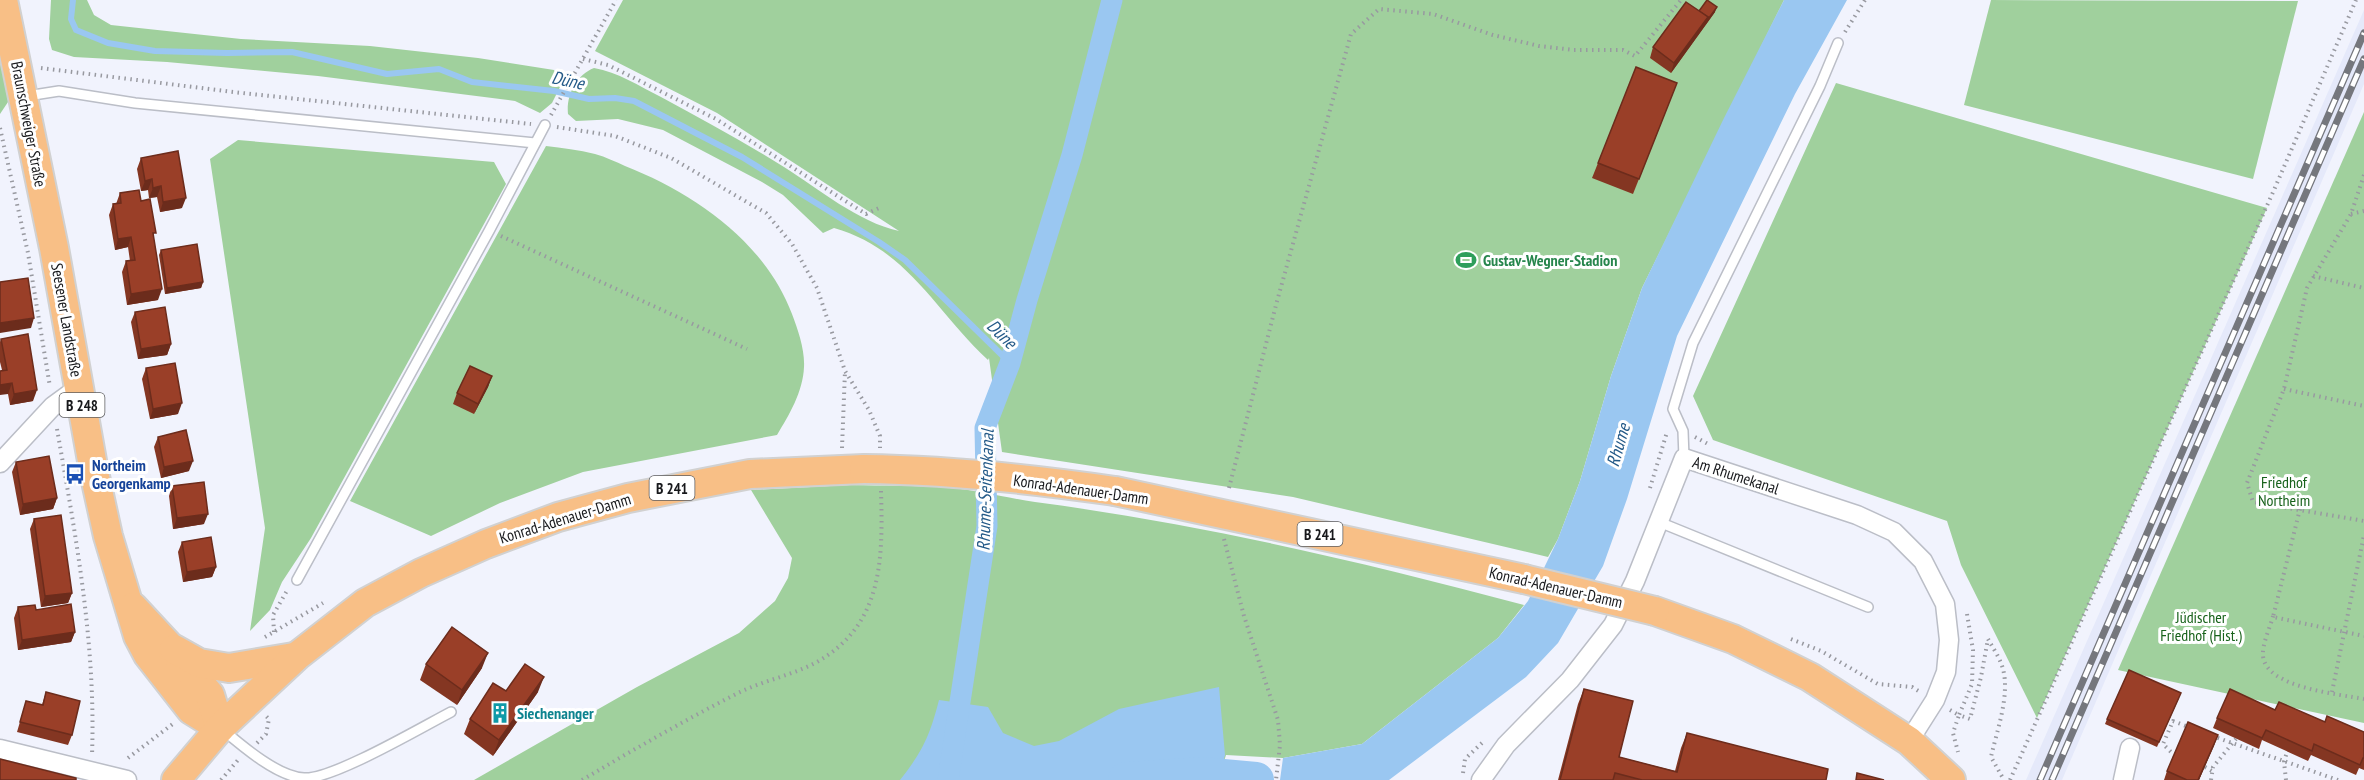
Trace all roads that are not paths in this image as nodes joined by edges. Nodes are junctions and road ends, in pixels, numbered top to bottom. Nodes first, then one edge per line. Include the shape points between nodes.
1 (3, 0) edge
2 (1838, 43) road end
3 (24, 97) junction
4 (544, 125) road end
5 (535, 143) junction
6 (54, 248) joint
7 (79, 387) junction
8 (1684, 458) junction
9 (0, 463) edge
10 (1659, 522) junction
11 (297, 580) road end
12 (129, 603) junction
13 (1868, 607) dead end
14 (171, 648) junction
15 (297, 656) junction
16 (450, 712) dead end
17 (220, 728) junction
18 (1909, 741) junction
19 (2130, 748) dead end
20 (0, 749) edge
21 (1956, 769) edge
22 (127, 780) edge
23 (176, 780) edge
24 (1481, 780) edge
25 (2123, 780) edge

1 - 3 main road, Braunschweiger Straße / B 248
2 - 8 lane via 1693,343 1673,409 1683,431
3 - 5 lane via 58,91 135,103
3 - 6 main road, Braunschweiger Straße / B 248
4 - 5 lane
5 - 11 lane
6 - 7 main road, Seesener Landstraße / B 248
7 - 9 street via 53,406
7 - 12 main road, Seesener Landstraße / B 248 via 108,536
8 - 10 street, Am Rhumekanal
8 - 18 street, Am Rhumekanal via 1857,515 1894,532 1923,561 1945,604 1949,640 1946,672 1935,700
10 - 13 lane
10 - 24 street, Am Rhumekanal via 1613,626 1570,680 1506,745
12 - 14 main road, Seesener Landstraße / B 248
12 - 17 main road, Seesener Landstraße / B 248 via 148,655 191,710
14 - 15 main road via 199,663 229,668
14 - 17 main road, Seesener Landstraße / B 248 via 210,695
15 - 17 main road, Konrad-Adenauer-Damm / B 241
15 - 18 main road, Konrad-Adenauer-Damm / B 241, bridge via 365,603 486,544 558,517 628,498 750,474 928,470 1115,491 1655,611 1733,639 1810,676
16 - 17 lane via 337,771 305,778 287,774
17 - 23 main road, B 241
18 - 21 main road, Konrad-Adenauer-Damm / B 241
19 - 25 street
20 - 22 street

